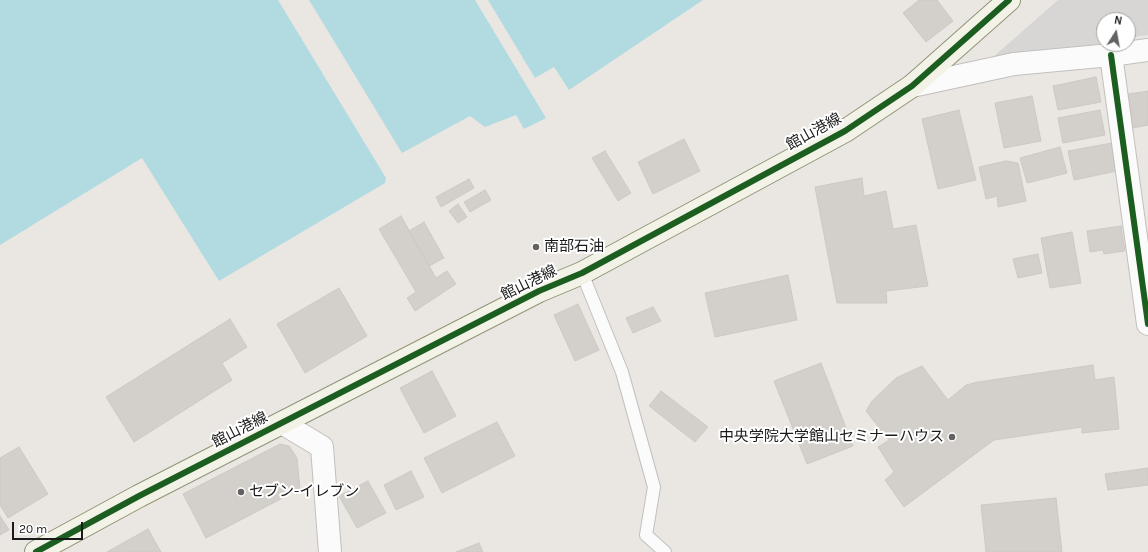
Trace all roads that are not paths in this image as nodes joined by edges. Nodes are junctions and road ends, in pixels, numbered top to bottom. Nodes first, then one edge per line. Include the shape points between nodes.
1 (1009, 0) edge
2 (1148, 50) edge
3 (1111, 55) junction
4 (912, 86) junction
5 (582, 273) junction
6 (1148, 324) edge
7 (282, 423) junction
8 (36, 552) edge
9 (330, 552) edge
10 (665, 552) edge

1 - 4 main road, 館山港線
2 - 3 street
3 - 4 street via 1014,64
3 - 6 street
4 - 5 main road, 館山港線 via 845,131
5 - 7 main road, 館山港線 via 539,291
5 - 10 lane via 622,372 654,487 646,535
7 - 8 main road, 館山港線
7 - 9 street via 322,447

